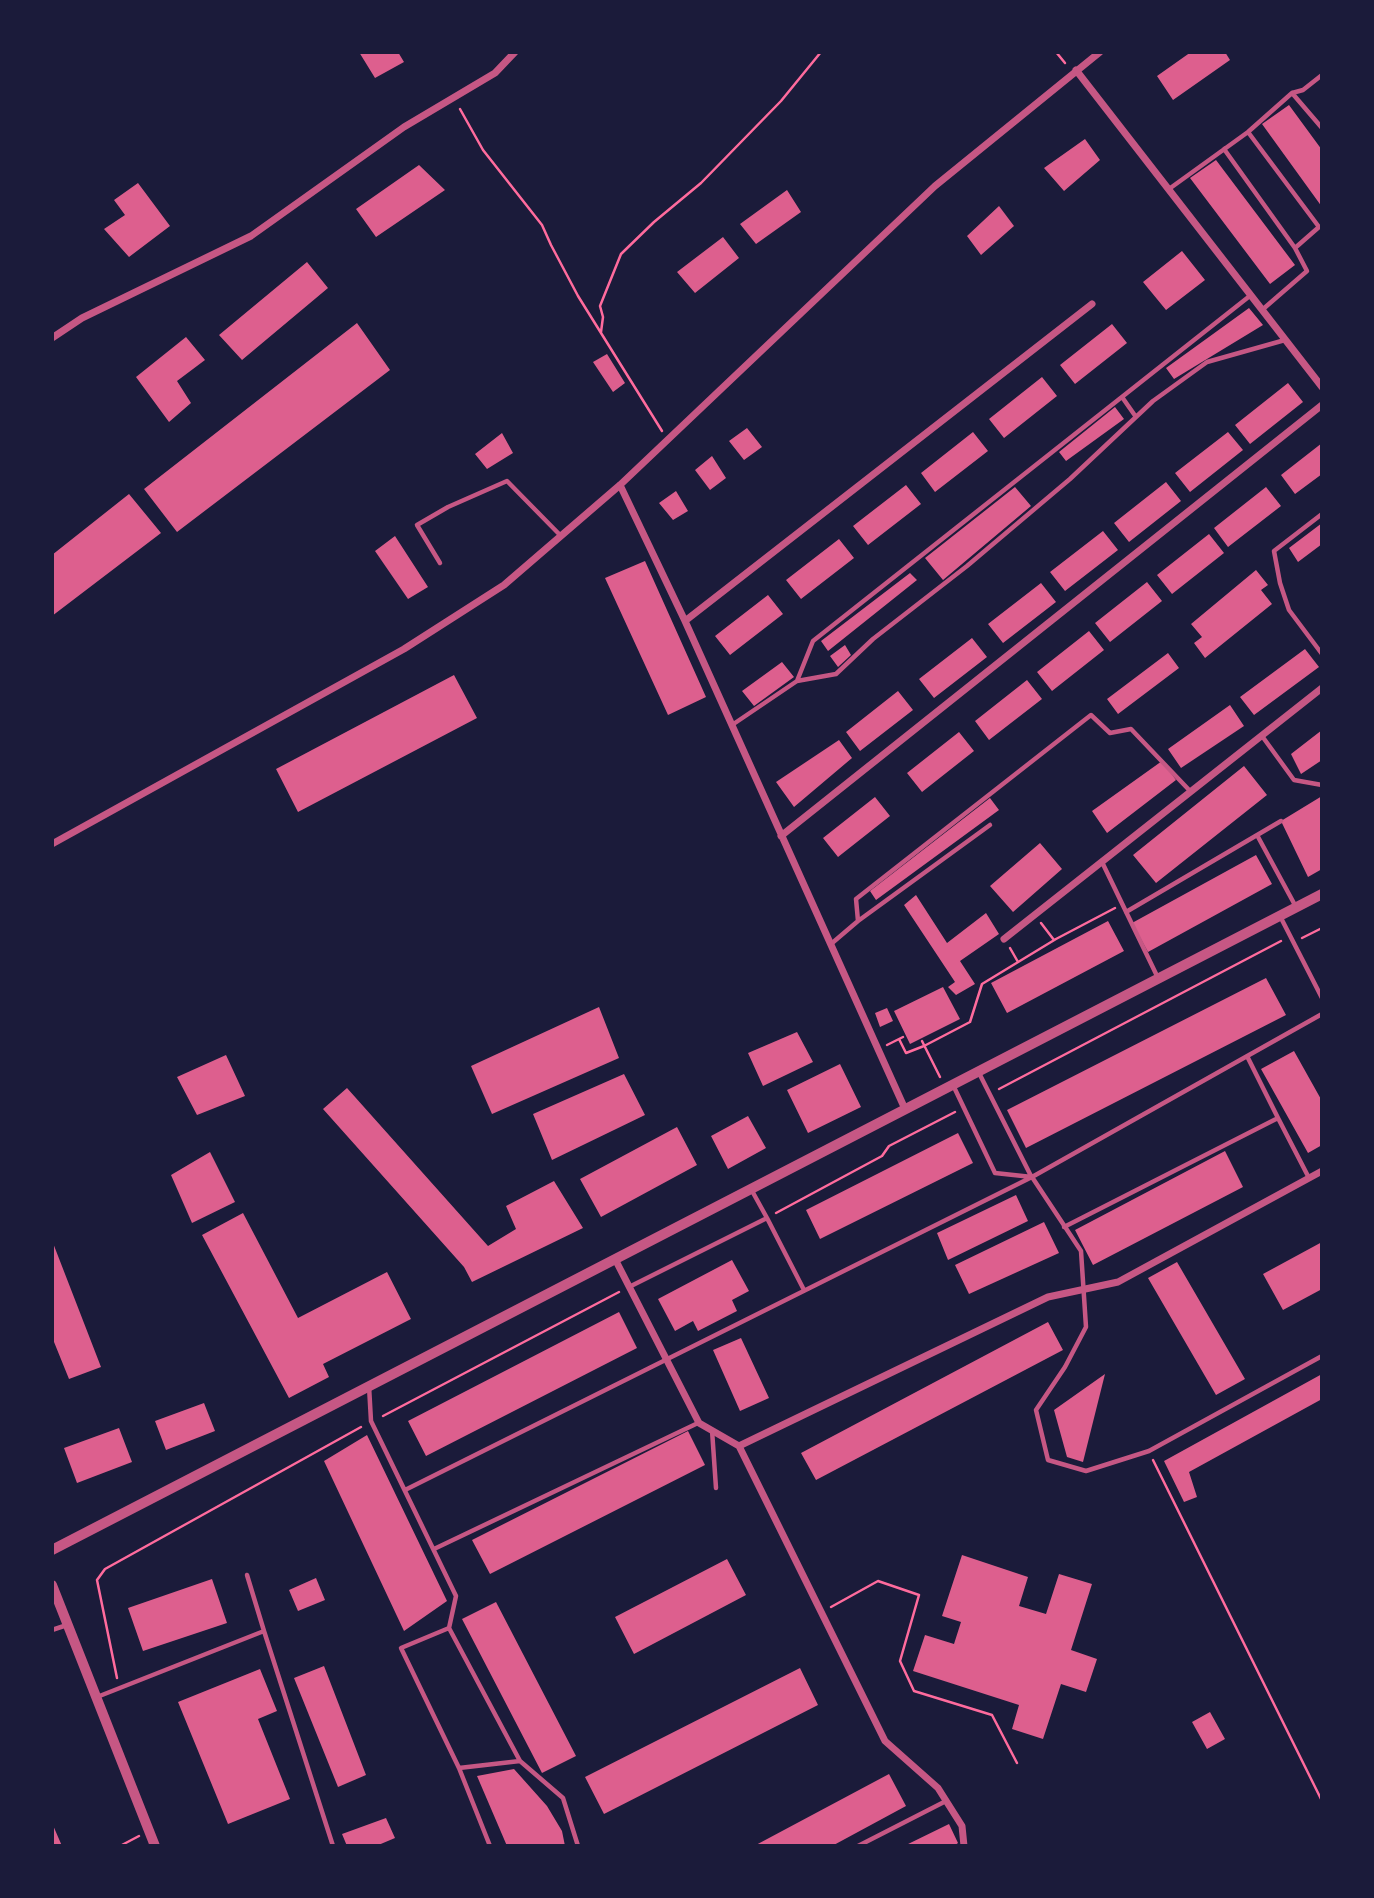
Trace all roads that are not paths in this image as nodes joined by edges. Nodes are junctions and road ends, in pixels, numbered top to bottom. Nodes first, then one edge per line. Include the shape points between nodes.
1 (515, 52) edge
2 (1100, 52) edge
3 (1075, 71) junction
4 (1321, 75) edge
5 (1292, 93) junction
6 (1321, 128) edge
7 (1248, 132) junction
8 (1224, 149) junction
9 (1168, 189) junction
10 (1295, 248) junction
11 (1251, 295) junction
12 (1092, 304) dead end
13 (1262, 310) junction
14 (52, 338) edge
15 (1285, 340) junction
16 (1321, 387) edge
17 (1122, 397) junction
18 (1321, 405) edge
19 (1136, 417) junction
20 (620, 485) junction
21 (1321, 514) edge
22 (562, 537) junction
23 (440, 563) dead end
24 (685, 621) junction
25 (1321, 654) edge
26 (797, 681) junction
27 (1321, 688) edge
28 (732, 725) junction
29 (1262, 736) junction
30 (1321, 785) edge
31 (1191, 792) junction
32 (1280, 821) dead end
33 (990, 824) dead end
34 (781, 835) junction
35 (1257, 835) junction
36 (52, 844) edge
37 (1102, 862) junction
38 (1321, 894) edge
39 (1296, 907) junction
40 (1126, 912) junction
41 (1279, 916) junction
42 (858, 921) junction
43 (1004, 939) road end
44 (831, 944) junction
45 (1158, 978) junction
46 (1321, 998) edge
47 (1321, 1014) edge
48 (1247, 1056) junction
49 (978, 1071) junction
50 (953, 1084) junction
51 (905, 1109) junction
52 (1278, 1118) junction
53 (1321, 1171) edge
54 (1032, 1177) junction
55 (1309, 1178) junction
56 (751, 1188) junction
57 (767, 1217) junction
58 (1065, 1227) junction
59 (615, 1259) junction
60 (629, 1287) junction
61 (1083, 1289) junction
62 (804, 1290) junction
63 (1321, 1356) edge
64 (666, 1359) junction
65 (369, 1385) junction
66 (699, 1423) junction
67 (712, 1430) junction
68 (739, 1446) junction
69 (716, 1488) dead end
70 (405, 1490) junction
71 (434, 1549) junction
72 (52, 1550) edge
73 (247, 1575) dead end
74 (52, 1586) edge
75 (68, 1624) junction
76 (449, 1628) junction
77 (52, 1630) edge
78 (264, 1631) junction
79 (96, 1697) junction
80 (520, 1760) junction
81 (459, 1768) junction
82 (946, 1801) junction
83 (155, 1846) edge
84 (333, 1846) edge
85 (490, 1846) edge
86 (578, 1846) edge
87 (858, 1846) edge
88 (964, 1846) edge

1 - 14 street via 495,73 404,127 251,236 82,318
2 - 3 street
3 - 9 street
3 - 20 street via 935,186
4 - 5 lane
5 - 6 lane
5 - 7 lane
7 - 8 lane
7 - 10 lane via 1319,227
8 - 9 lane
8 - 10 lane
9 - 11 street
10 - 13 lane via 1307,271
11 - 13 street
11 - 17 lane
12 - 24 street
13 - 15 street
15 - 16 street
15 - 19 lane via 1207,362
17 - 19 lane
17 - 26 lane via 813,642
18 - 34 street
19 - 26 lane via 1070,479 836,674
20 - 22 street
20 - 24 street
21 - 25 lane via 1274,551 1289,610
22 - 23 lane via 507,481 417,525
22 - 36 street via 504,585 404,649
24 - 28 street
26 - 28 lane
27 - 29 street
28 - 34 street
29 - 30 lane via 1294,780
29 - 31 street
31 - 37 street
31 - 42 lane via 1131,729 1110,733 1091,715 856,899
32 - 35 lane
33 - 42 lane
34 - 44 street
35 - 39 lane
35 - 40 lane
37 - 40 lane
37 - 43 street
38 - 39 street
39 - 41 street
40 - 45 lane
41 - 45 street
41 - 46 lane
42 - 44 lane
44 - 51 street
45 - 49 street
47 - 48 lane
48 - 52 lane
48 - 54 lane
49 - 50 street
49 - 54 lane
50 - 51 street
50 - 54 lane via 995,1174
51 - 56 street
52 - 55 lane
52 - 58 lane
53 - 55 street
54 - 58 lane
54 - 62 lane
55 - 61 street via 1118,1282
56 - 57 lane
56 - 59 street
57 - 60 lane
57 - 62 lane
58 - 61 lane via 1080,1251
59 - 60 street
59 - 65 street
60 - 64 street
61 - 63 lane via 1086,1327 1036,1410 1048,1460 1086,1471 1149,1451
61 - 68 street via 1048,1297
62 - 64 lane
64 - 66 street
64 - 70 lane
65 - 70 lane via 372,1422
65 - 72 street
66 - 67 street
66 - 71 lane
67 - 68 street
67 - 69 lane
68 - 82 street via 885,1741 938,1788
70 - 71 lane
71 - 76 lane via 456,1596
73 - 78 lane
74 - 75 street
75 - 77 lane
75 - 79 street
76 - 80 lane
76 - 81 lane via 401,1648
78 - 79 lane
78 - 84 lane
79 - 83 street
80 - 81 lane
80 - 86 lane via 563,1798
81 - 85 lane
82 - 87 lane
82 - 88 street via 962,1826

